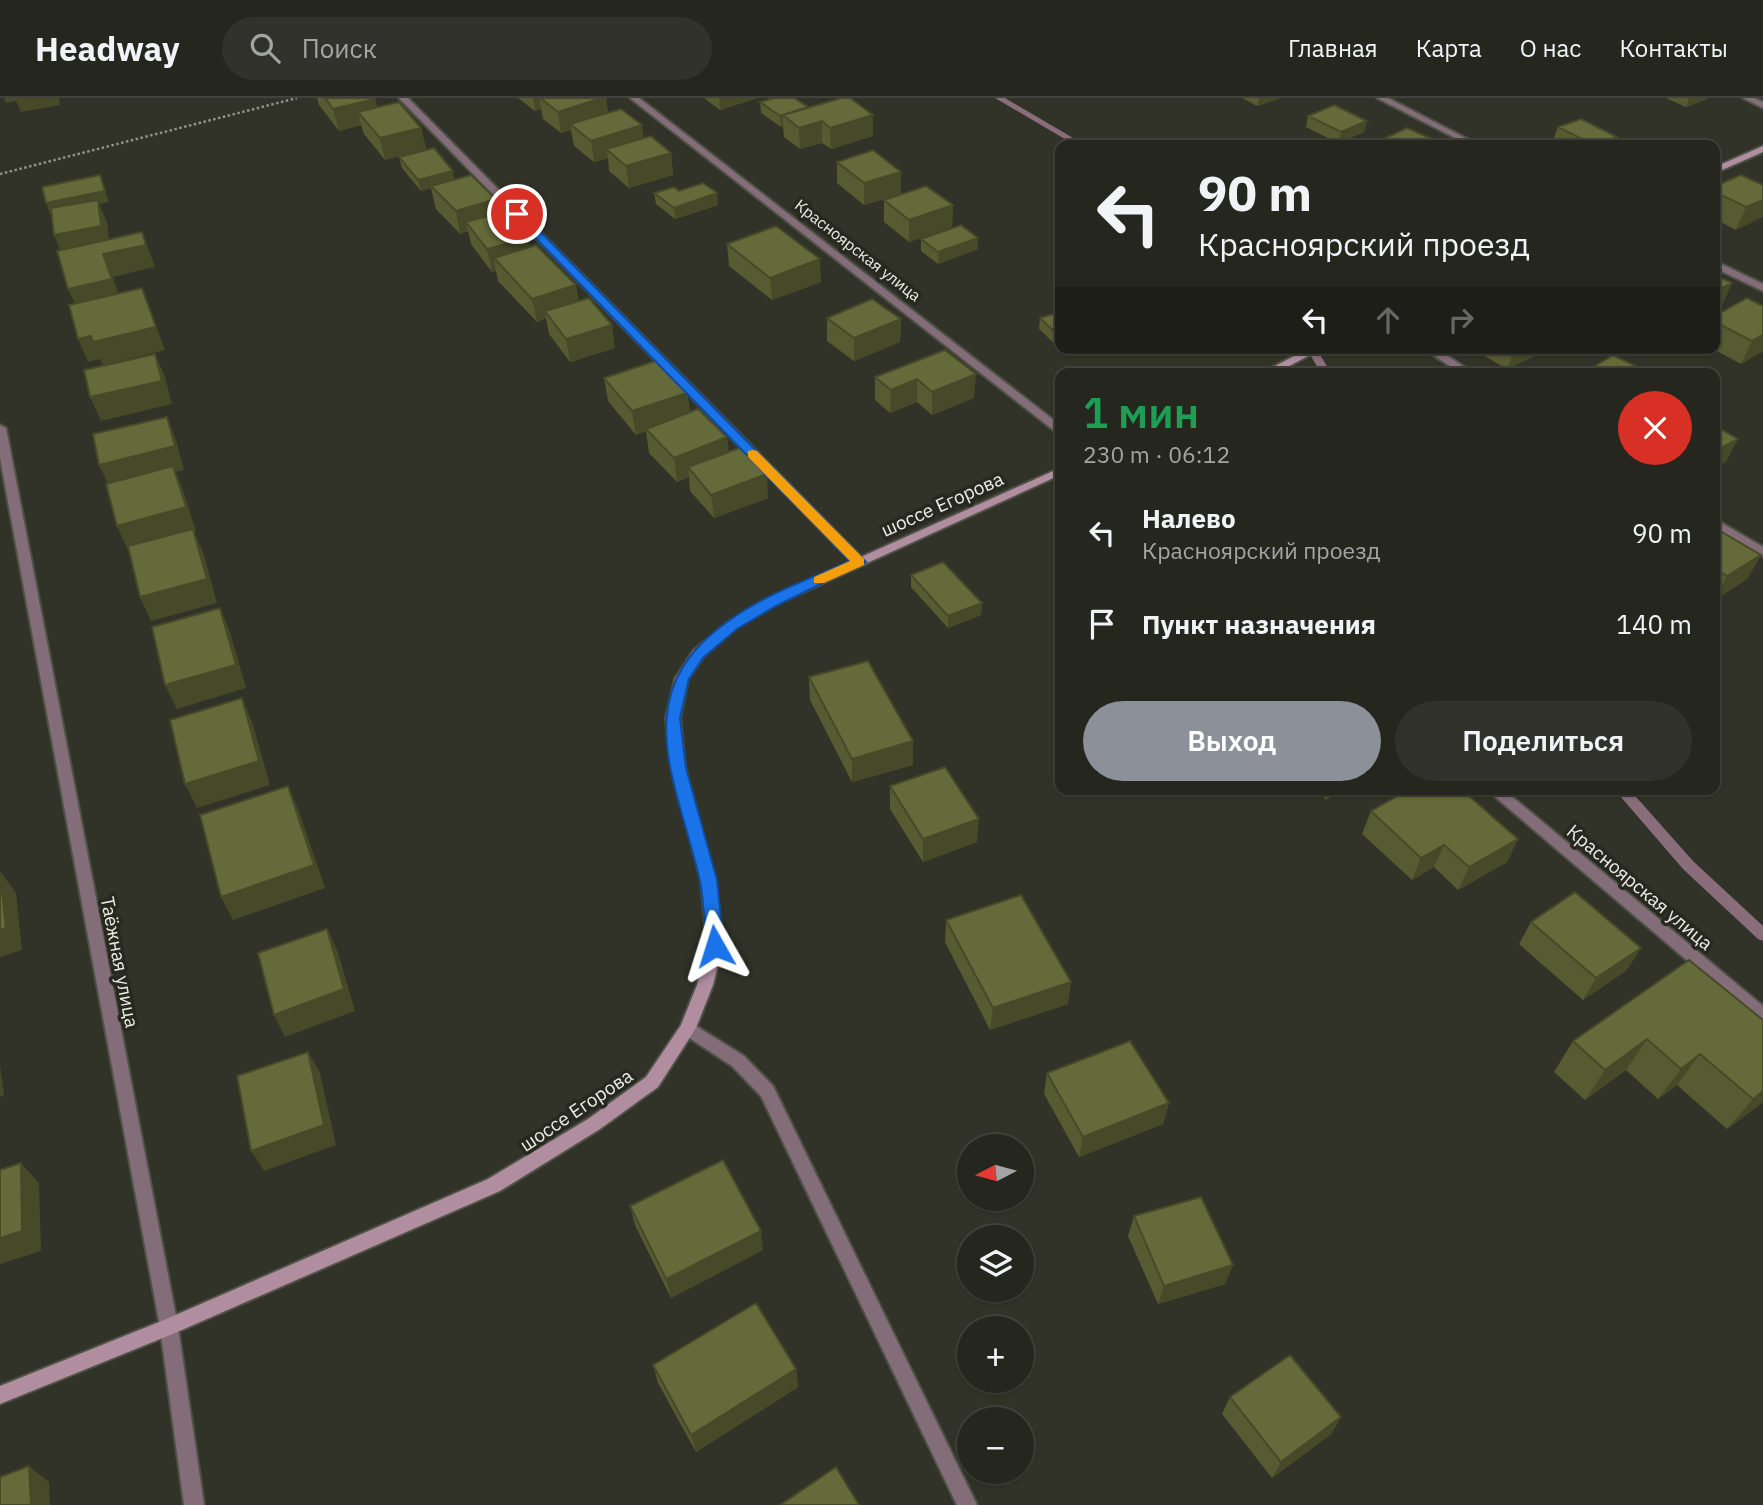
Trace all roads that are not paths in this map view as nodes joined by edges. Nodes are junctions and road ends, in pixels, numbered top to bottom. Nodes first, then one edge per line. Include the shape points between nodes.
1 (404, 98) edge
2 (634, 98) edge
3 (1381, 98) edge
4 (1747, 98) edge
5 (1763, 105) edge
6 (1465, 140) edge
7 (1763, 149) edge
8 (1720, 168) edge
9 (1720, 266) edge
10 (1763, 288) edge
11 (1305, 354) edge
12 (1438, 354) edge
13 (1277, 368) edge
14 (1460, 368) edge
15 (1055, 426) edge
16 (0, 428) edge
17 (1055, 473) edge
18 (1720, 526) edge
19 (1763, 552) edge
20 (859, 562) junction
21 (1500, 795) edge
22 (1763, 1015) edge
23 (688, 1028) junction
24 (169, 1327) junction
25 (0, 1395) edge
26 (194, 1505) edge
27 (967, 1505) edge

1 - 20 street
2 - 15 street, Красноярская улица
3 - 6 street
4 - 5 street
7 - 8 main road
9 - 10 street
11 - 13 main road
12 - 14 street
16 - 24 street, Таёжная улица
17 - 20 main road, шоссе Егорова
18 - 19 street
20 - 23 main road, шоссе Егорова via 732,625 698,654 681,679 673,718 678,768 708,880 715,946
21 - 22 street, Красноярская улица
23 - 24 main road, шоссе Егорова via 652,1082 594,1124 494,1185
23 - 27 street via 738,1061 767,1091
24 - 25 main road, шоссе Егорова
24 - 26 street, Таёжная улица

